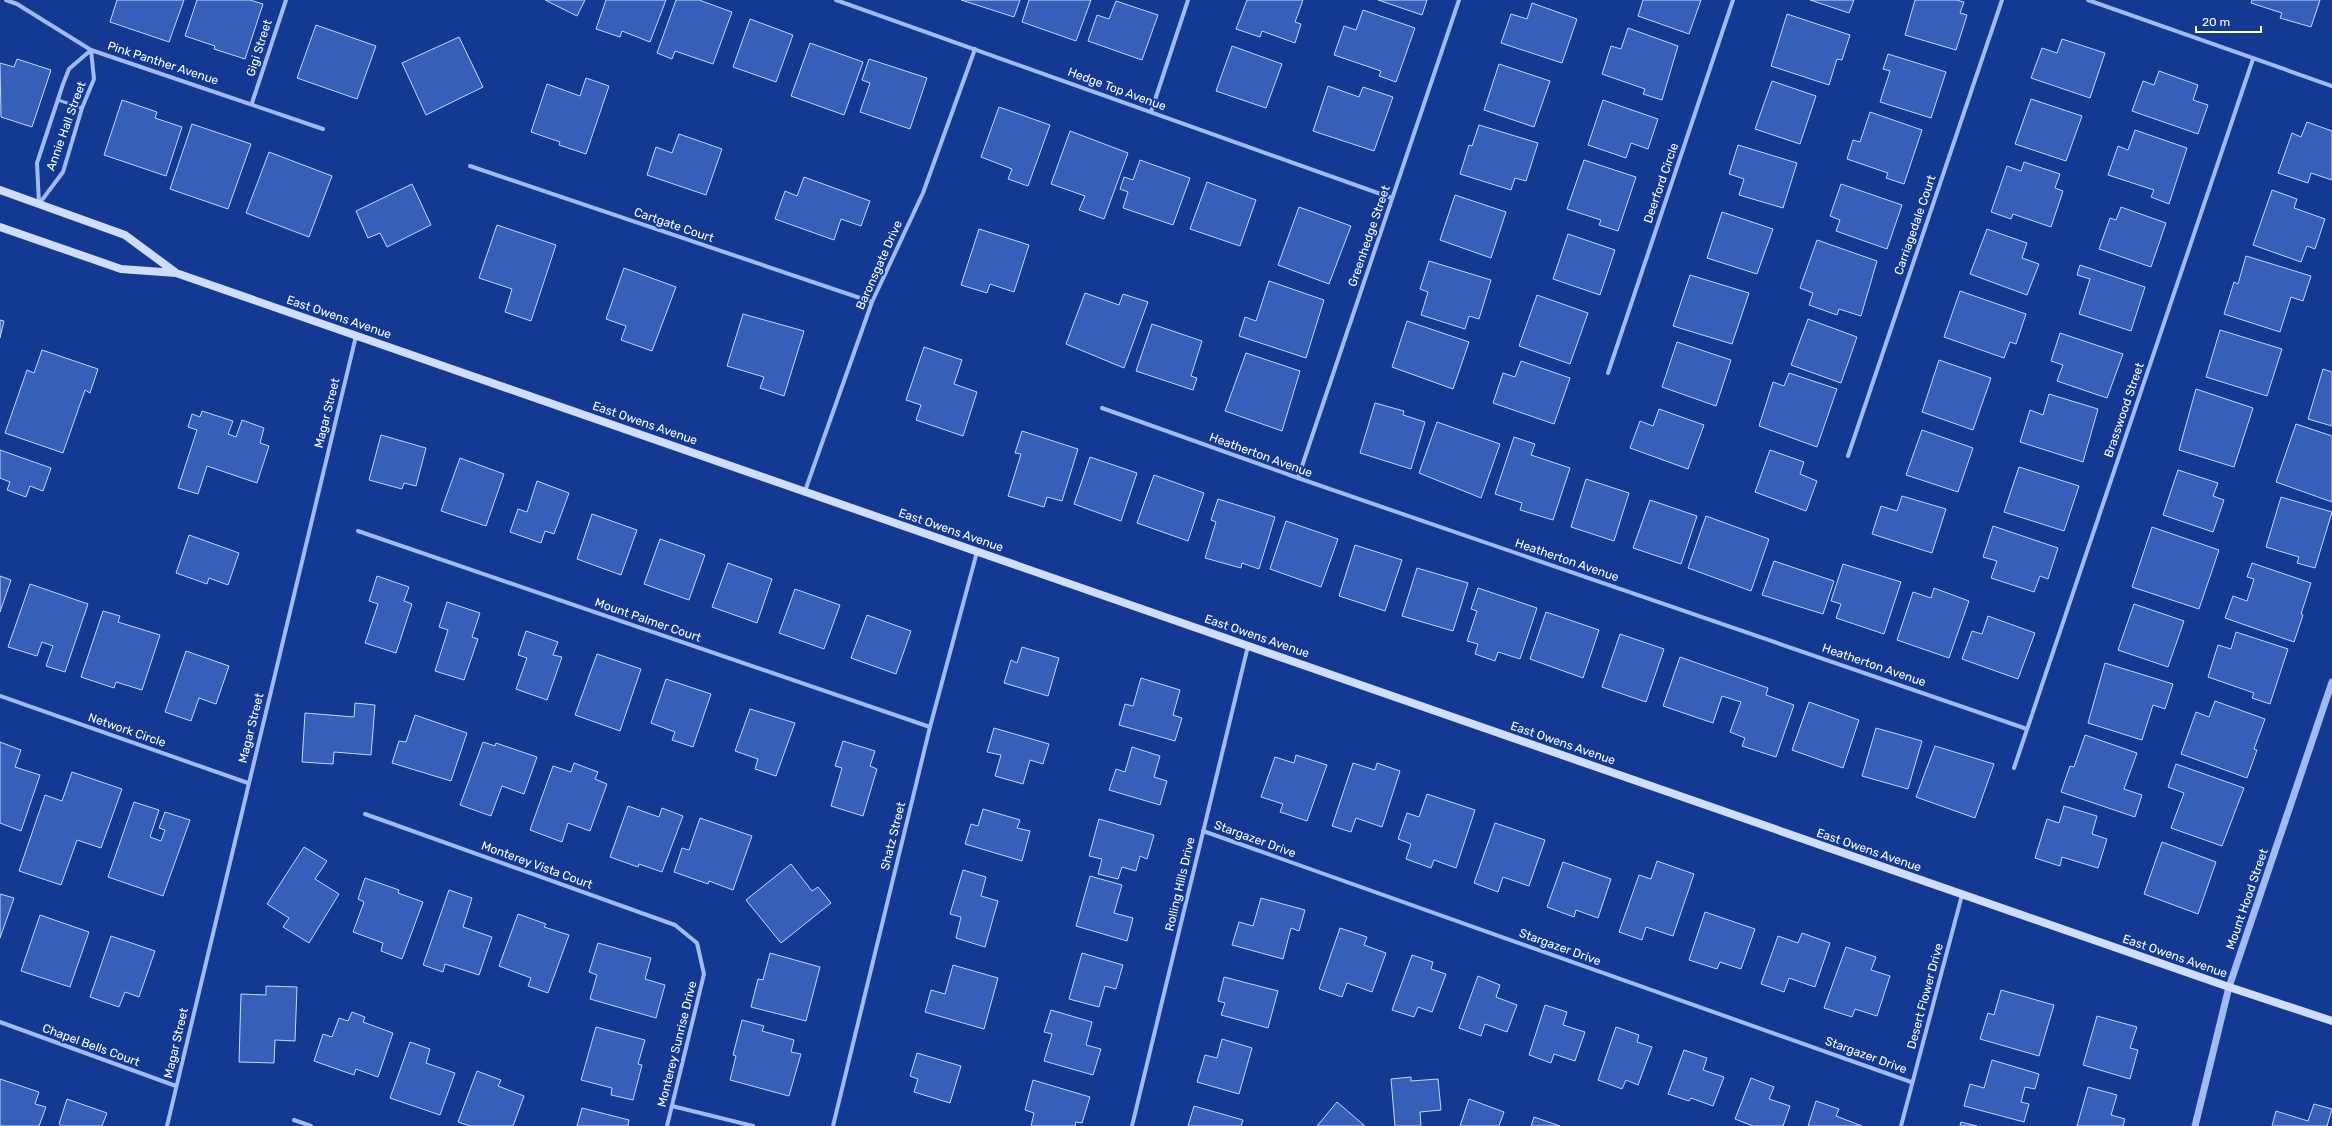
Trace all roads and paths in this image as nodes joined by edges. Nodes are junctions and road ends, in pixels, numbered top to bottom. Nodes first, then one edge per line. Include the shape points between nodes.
1 (6, 0) edge
2 (286, 0) edge
3 (836, 0) edge
4 (1188, 0) edge
5 (1459, 0) edge
6 (1733, 0) edge
7 (2002, 0) edge
8 (2088, 0) edge
9 (975, 49) junction
10 (91, 50) junction
11 (2253, 58) junction
12 (2332, 86) edge
13 (58, 100) junction
14 (252, 103) junction
15 (82, 108) junction
16 (1151, 112) junction
17 (322, 129) dead end
18 (470, 166) dead end
19 (0, 190) edge
20 (1392, 198) junction
21 (39, 204) junction
22 (0, 227) edge
23 (176, 273) junction
24 (872, 302) junction
25 (356, 336) junction
26 (1608, 373) dead end
27 (1102, 408) dead end
28 (1848, 456) dead end
29 (1298, 478) junction
30 (804, 491) junction
31 (358, 531) dead end
32 (977, 552) junction
33 (1248, 646) junction
34 (2332, 682) edge
35 (0, 696) edge
36 (930, 727) junction
37 (2027, 729) junction
38 (2014, 768) dead end
39 (248, 783) junction
40 (365, 814) dead end
41 (1203, 831) junction
42 (1962, 895) junction
43 (697, 943) joint
44 (2229, 987) junction
45 (2332, 1021) edge
46 (0, 1022) edge
47 (1911, 1082) junction
48 (176, 1086) junction
49 (672, 1106) junction
50 (294, 1120) dead end
51 (167, 1126) edge
52 (311, 1126) edge
53 (667, 1126) edge
54 (753, 1126) edge
55 (833, 1126) edge
56 (1132, 1126) edge
57 (1901, 1126) edge
58 (2195, 1126) edge

1 - 10 street, Pink Panther Avenue via 17,4
2 - 14 street, Gigi Street
3 - 9 street, Hedge Top Avenue
4 - 16 street
5 - 20 street, Greenhedge Street
6 - 26 street, Deerford Circle
7 - 28 street, Carriagedale Court
8 - 11 street
9 - 16 street, Hedge Top Avenue
9 - 24 street, Baronsgate Drive via 923,193
10 - 13 street, Annie Hall Street via 69,69
10 - 14 street, Pink Panther Avenue
10 - 15 street, Annie Hall Street via 94,79
11 - 12 street
11 - 37 street, Brasswood Street
13 - 15 lane
13 - 21 street, Annie Hall Street via 37,163
14 - 17 street, Pink Panther Avenue
15 - 21 street, Annie Hall Street via 63,172
16 - 20 street, Hedge Top Avenue
18 - 24 street, Cartgate Court
19 - 21 main road, East Owens Avenue
20 - 29 street, Greenhedge Street
21 - 23 main road, East Owens Avenue via 125,235
22 - 23 main road, East Owens Avenue via 121,269
23 - 25 main road, East Owens Avenue
24 - 30 street, Baronsgate Drive
25 - 30 main road, East Owens Avenue
25 - 39 street, Magar Street
27 - 29 street, Heatherton Avenue
29 - 37 street, Heatherton Avenue
30 - 32 main road, East Owens Avenue
31 - 36 street, Mount Palmer Court
32 - 33 main road, East Owens Avenue
32 - 36 street, Shatz Street
33 - 41 street, Rolling Hills Drive
33 - 42 main road, East Owens Avenue
34 - 44 street, Mount Hood Street
35 - 39 street, Network Circle
36 - 55 street, Shatz Street
37 - 38 street, Brasswood Street
39 - 48 street, Magar Street
40 - 43 street, Monterey Vista Court via 675,925
41 - 47 street, Stargazer Drive
41 - 56 street, Rolling Hills Drive
42 - 44 main road, East Owens Avenue
42 - 47 street, Desert Flower Drive
43 - 49 street, Monterey Sunrise Drive via 704,974
44 - 45 main road, East Owens Avenue
44 - 58 street, Mount Hood Street
46 - 48 street, Chapel Bells Court
47 - 57 street, Desert Flower Drive
48 - 51 street, Magar Street
49 - 53 street, Monterey Sunrise Drive
49 - 54 street
50 - 52 street

